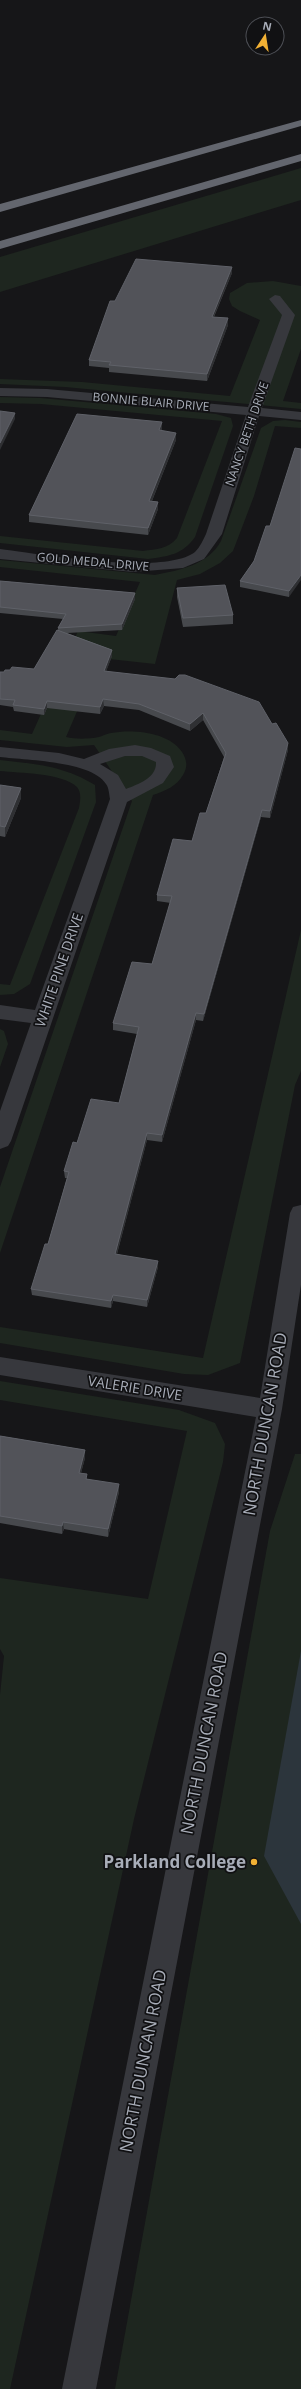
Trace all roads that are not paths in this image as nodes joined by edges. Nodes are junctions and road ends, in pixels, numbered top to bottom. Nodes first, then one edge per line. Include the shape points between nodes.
1 (301, 123) edge
2 (301, 157) edge
3 (0, 208) edge
4 (0, 245) edge
5 (275, 299) dead end
6 (0, 392) edge
7 (254, 412) junction
8 (301, 416) edge
9 (0, 554) edge
10 (185, 563) joint
11 (0, 752) edge
12 (86, 764) junction
13 (119, 799) junction
14 (0, 1012) edge
15 (43, 1018) junction
16 (0, 1141) edge
17 (301, 1213) edge
18 (0, 1366) edge
19 (270, 1408) junction
20 (79, 2389) edge

1 - 3 highway
2 - 4 highway
5 - 7 street, NANCY BETH DRIVE via 289,315
6 - 7 street, BONNIE BLAIR DRIVE via 47,393
7 - 8 street, BONNIE BLAIR DRIVE
7 - 10 street, NANCY BETH DRIVE via 210,542 199,556
9 - 10 street, GOLD MEDAL DRIVE via 140,568
11 - 12 street
12 - 13 street via 112,779 118,790
12 - 13 street via 126,749 141,750 164,760 164,772 157,780
13 - 15 street, WHITE PINE DRIVE
14 - 15 street
15 - 16 street, WHITE PINE DRIVE
17 - 19 street, NORTH DUNCAN ROAD
18 - 19 street, VALERIE DRIVE
19 - 20 street, NORTH DUNCAN ROAD

